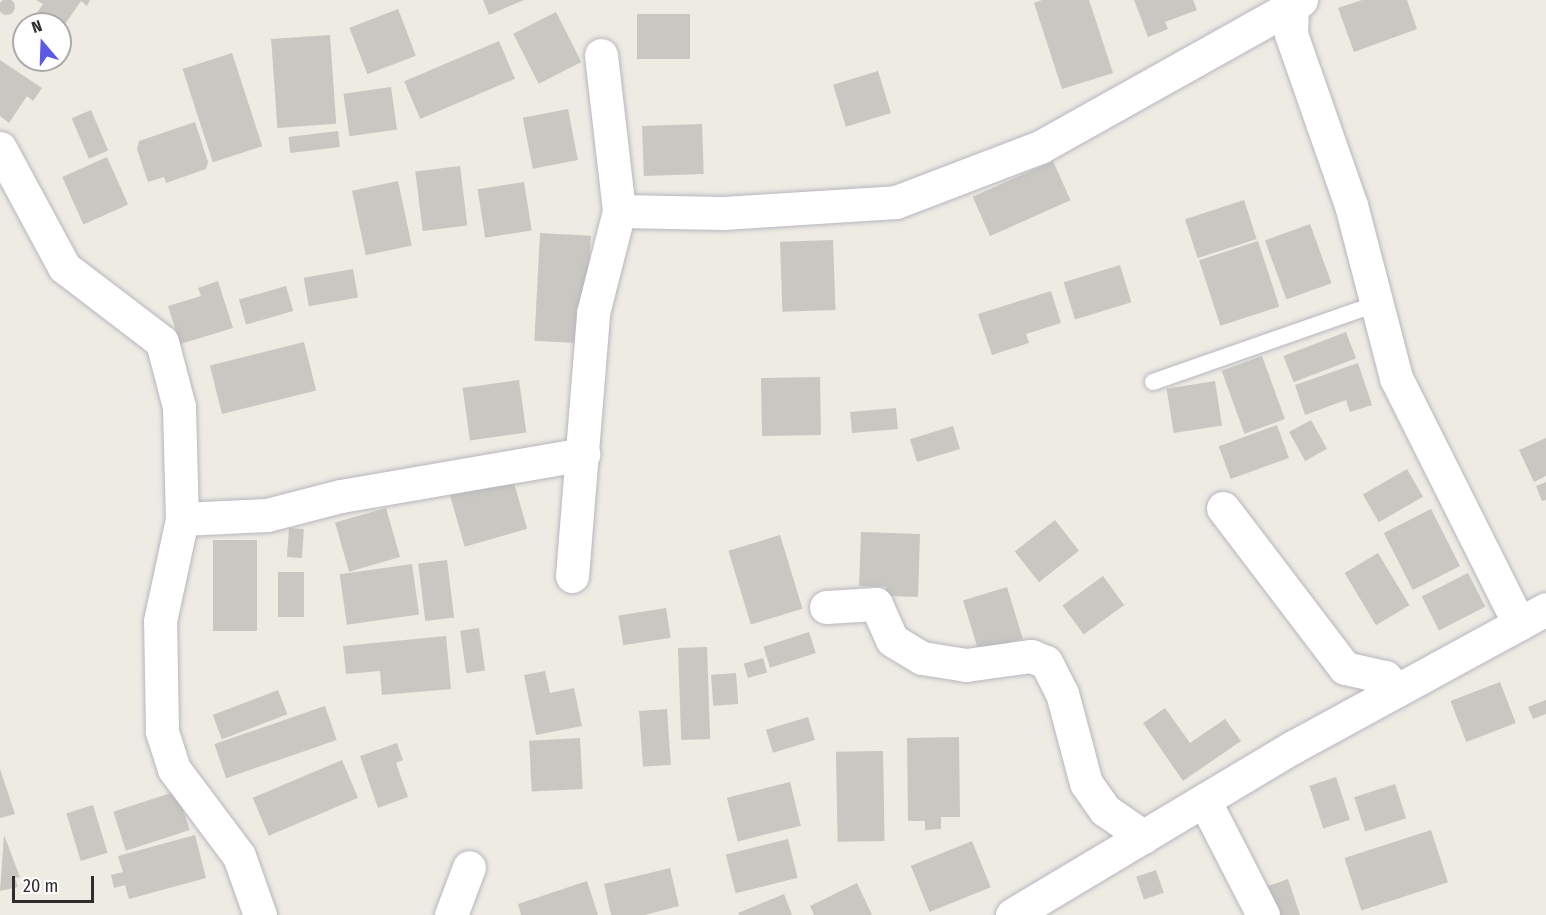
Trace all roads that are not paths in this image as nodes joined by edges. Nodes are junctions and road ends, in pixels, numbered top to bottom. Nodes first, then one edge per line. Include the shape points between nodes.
1 (1297, 3) edge
2 (601, 55) dead end
3 (0, 148) edge
4 (619, 212) junction
5 (1378, 303) junction
6 (1154, 382) dead end
7 (583, 454) junction
8 (1223, 508) dead end
9 (182, 519) junction
10 (572, 576) dead end
11 (826, 607) dead end
12 (1533, 617) edge
13 (1398, 690) junction
14 (1204, 800) junction
15 (1144, 837) junction
16 (469, 867) dead end
17 (261, 915) edge
18 (451, 915) edge
19 (1012, 915) edge
20 (1263, 915) edge

1 - 4 street via 1040,147 896,202 723,213
1 - 5 street via 1291,34 1351,205
2 - 4 street
3 - 9 street via 64,267 162,342 179,407
4 - 7 street via 593,314
5 - 6 lane
5 - 12 street via 1395,378 1413,422
7 - 9 street via 341,495 267,515
7 - 10 street
8 - 13 street via 1345,668 1385,677
9 - 17 street via 160,621 162,731 174,770 239,856
11 - 15 street via 876,604 892,640 922,658 966,665 1030,656 1046,662 1062,693 1086,783 1105,810
12 - 13 street
13 - 14 street
14 - 15 street
14 - 20 street
15 - 19 street
16 - 18 street

